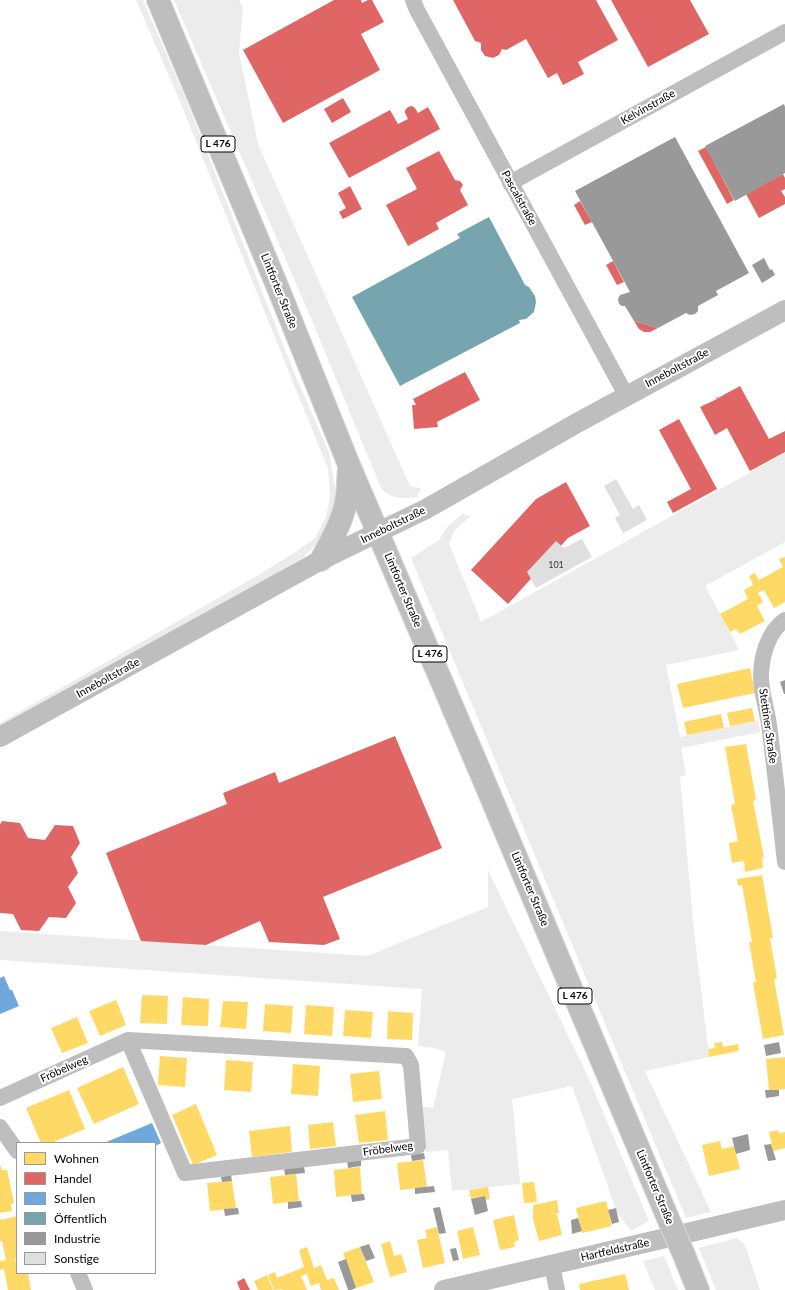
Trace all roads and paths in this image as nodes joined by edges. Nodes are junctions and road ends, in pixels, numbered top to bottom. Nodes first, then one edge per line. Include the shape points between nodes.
1 (158, 0) edge
2 (413, 0) edge
3 (785, 32) edge
4 (510, 183) junction
5 (785, 310) edge
6 (626, 395) junction
7 (349, 465) junction
8 (378, 532) junction
9 (321, 560) junction
10 (785, 620) edge
11 (0, 737) edge
12 (782, 817) edge
13 (785, 862) edge
14 (128, 1040) junction
15 (0, 1098) edge
16 (0, 1127) edge
17 (16, 1150) edge
18 (785, 1210) edge
19 (552, 1265) junction
20 (78, 1274) edge
21 (85, 1290) edge
22 (444, 1290) edge
23 (558, 1290) edge
24 (698, 1290) edge

1 - 7 main road, Lintforter Straße / L 476
2 - 4 street, Pascalstraße
3 - 4 street, Kelvinstraße
4 - 6 street, Pascalstraße
5 - 6 street, Inneboltstraße
6 - 8 street, Inneboltstraße via 426,509
7 - 8 main road, Lintforter Straße / L 476
7 - 9 main road via 347,497 342,516
8 - 9 street, Inneboltstraße
8 - 24 main road, Lintforter Straße / L 476, bridge
9 - 11 street, Inneboltstraße
10 - 12 street, Stettiner Straße via 778,625 768,641 761,677
12 - 13 street, Stettiner Straße
14 - 14 street, Fröbelweg via 406,1056 411,1065 418,1146 185,1174
14 - 15 street, Fröbelweg
16 - 17 street
18 - 19 street, Hartfeldstraße
19 - 22 street, Hartfeldstraße
19 - 23 street
20 - 21 street

